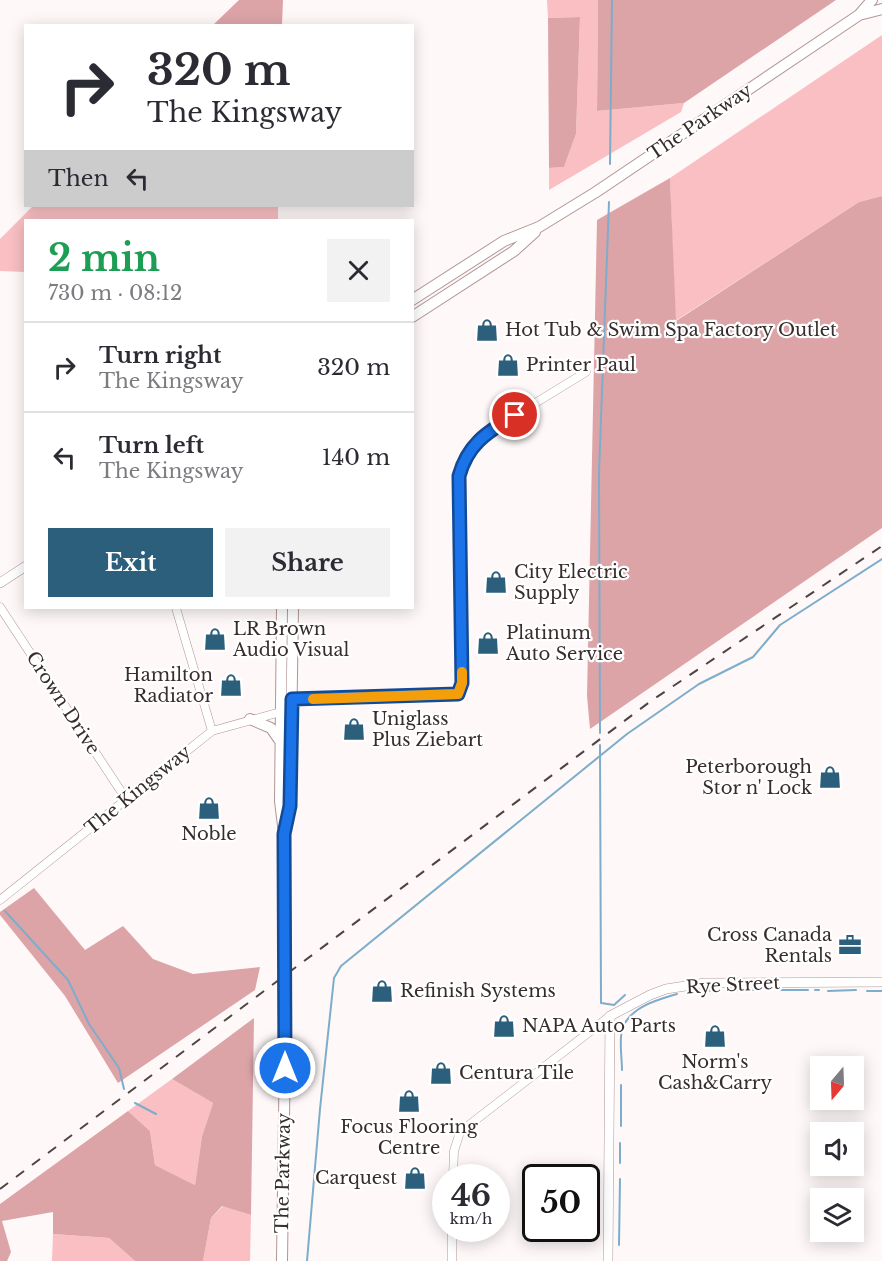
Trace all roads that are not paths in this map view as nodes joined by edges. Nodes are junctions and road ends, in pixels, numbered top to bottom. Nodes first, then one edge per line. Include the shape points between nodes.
1 (872, 0) edge
2 (882, 9) edge
3 (859, 15) junction
4 (539, 227) junction
5 (414, 299) edge
6 (414, 316) edge
7 (586, 372) dead end
8 (24, 567) edge
9 (0, 583) edge
10 (0, 607) edge
11 (176, 609) edge
12 (282, 609) edge
13 (293, 609) edge
14 (287, 705) junction
15 (250, 719) junction
16 (212, 731) junction
17 (281, 743) junction
18 (126, 799) junction
19 (284, 834) junction
20 (0, 900) edge
21 (882, 982) edge
22 (610, 1016) junction
23 (454, 1164) edge
24 (452, 1242) edge
25 (282, 1261) edge
26 (452, 1261) edge
27 (608, 1261) edge

1 - 3 main road, The Parkway
2 - 3 main road, The Parkway
3 - 4 main road, The Parkway
4 - 5 main road, The Parkway via 504,241
4 - 6 main road, The Parkway via 514,251
7 - 14 street, The Kingsway via 483,435 462,463 462,683 458,694
8 - 9 street
10 - 18 street, Crown Drive
11 - 16 street
12 - 14 main road, The Parkway
13 - 14 main road, The Parkway
14 - 15 street, The Kingsway
14 - 17 main road, The Parkway
14 - 19 main road, The Parkway via 290,806
15 - 16 street, The Kingsway
15 - 17 main road via 272,728
16 - 18 street, The Kingsway
17 - 19 main road, The Parkway
18 - 20 street, The Kingsway
19 - 25 main road, The Parkway
21 - 22 street, Rye Street via 705,983 666,989
22 - 23 street, Rye Street via 460,1132
22 - 27 street
24 - 26 street

